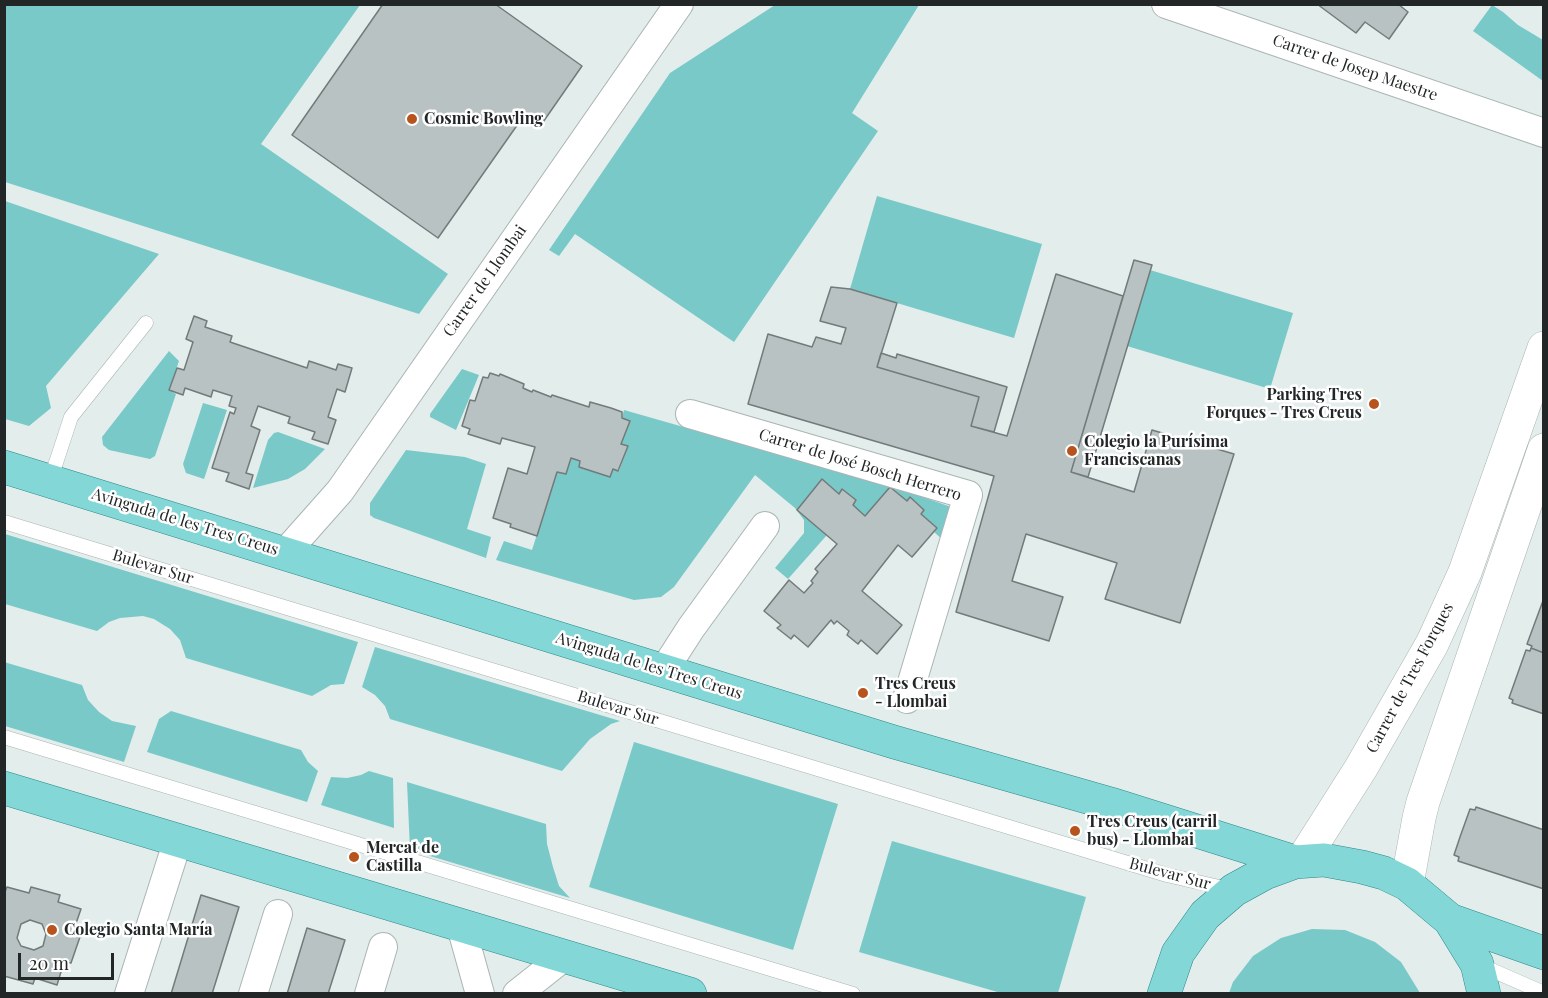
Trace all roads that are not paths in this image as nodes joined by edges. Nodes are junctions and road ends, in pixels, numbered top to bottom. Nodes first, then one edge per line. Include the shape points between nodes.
1 (679, 4) edge
2 (1166, 4) edge
3 (1544, 133) edge
4 (146, 323) dead end
5 (1544, 348) edge
6 (690, 414) dead end
7 (1544, 450) edge
8 (4, 467) edge
9 (50, 481) junction
10 (4, 522) edge
11 (765, 526) dead end
12 (285, 553) junction
13 (664, 670) junction
14 (907, 699) dead end
15 (4, 737) edge
16 (4, 788) edge
17 (178, 840) junction
18 (1299, 861) junction
19 (1407, 884) junction
20 (1234, 890) junction
21 (278, 914) dead end
22 (1450, 920) junction
23 (461, 926) junction
24 (384, 947) dead end
25 (1544, 952) edge
26 (565, 956) junction
27 (1481, 978) edge
28 (129, 993) edge
29 (253, 993) edge
30 (369, 993) edge
31 (480, 993) edge
32 (517, 993) edge
33 (690, 993) edge
34 (853, 993) edge
35 (1164, 993) edge
36 (1544, 993) edge

1 - 12 street, Carrer de Llombai via 340,491
2 - 3 street, Carrer de Josep Maestre
4 - 9 lane via 71,417
5 - 18 main road, Carrer de Tres Forques via 1465,572 1432,644 1361,768
6 - 14 street, Carrer de José Bosch Herrero via 968,495
7 - 19 main road via 1423,802
8 - 9 main road, Avinguda de les Tres Creus
9 - 12 main road, Avinguda de les Tres Creus
10 - 20 lane, Bulevar Sur via 1167,875
11 - 13 street
12 - 13 main road, Avinguda de les Tres Creus
13 - 18 main road, Avinguda de les Tres Creus
15 - 34 lane
16 - 17 main road
17 - 23 main road
17 - 28 street
18 - 19 main road via 1324,860 1362,867
18 - 20 main road
19 - 22 main road
20 - 35 main road via 1205,915 1178,953
21 - 29 street
22 - 25 main road
22 - 27 main road
23 - 26 main road
23 - 31 street
24 - 30 street
26 - 32 street
26 - 33 main road
27 - 36 lane

